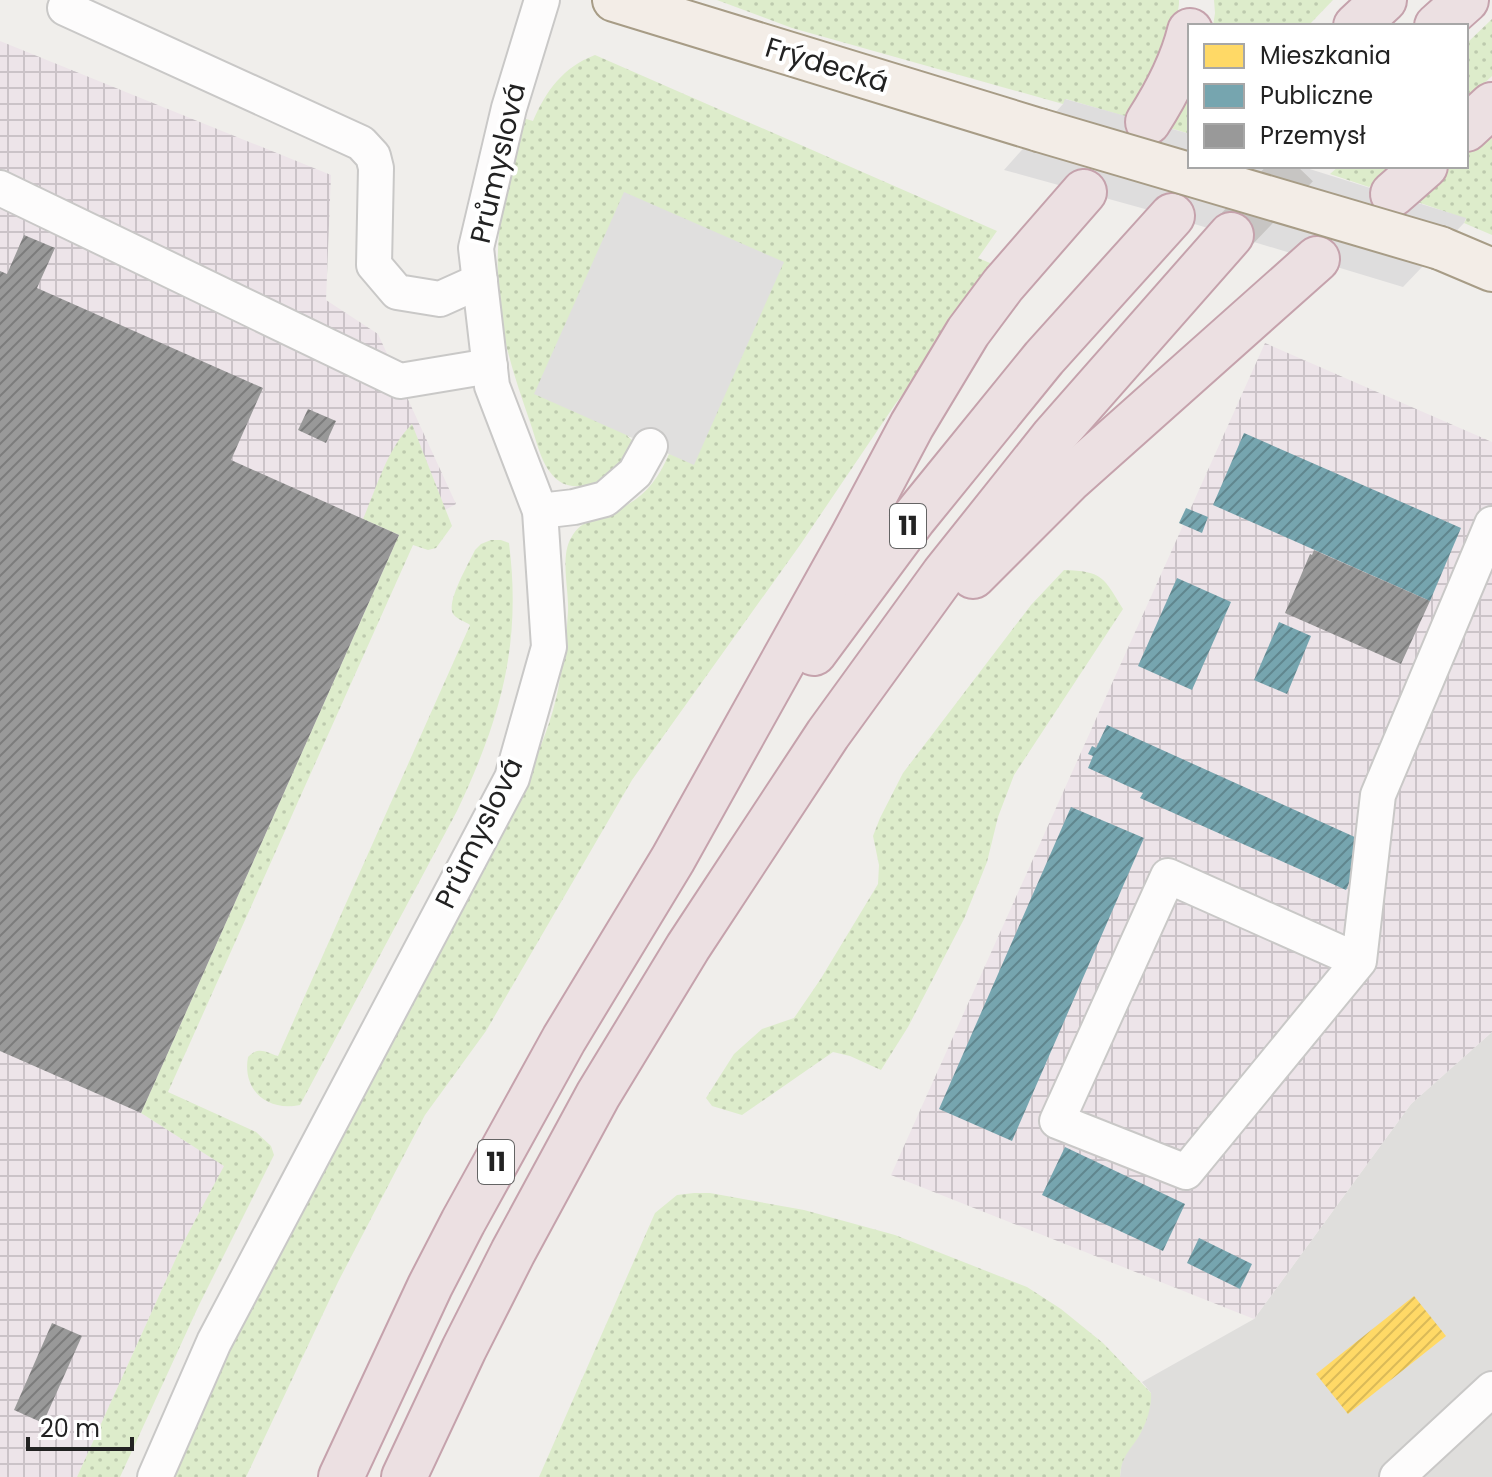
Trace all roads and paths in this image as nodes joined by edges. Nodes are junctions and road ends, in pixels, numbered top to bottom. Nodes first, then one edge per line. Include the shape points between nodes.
1 (542, 0) edge
2 (614, 0) edge
3 (1193, 0) edge
4 (1384, 0) edge
5 (1466, 0) edge
6 (65, 8) dead end
7 (1191, 24) edge
8 (1358, 24) edge
9 (1439, 24) edge
10 (1188, 41) edge
11 (1492, 105) edge
12 (1148, 122) dead end
13 (1468, 127) edge
14 (0, 188) edge
15 (1084, 192) dead end
16 (1172, 216) dead end
17 (1231, 235) tunnel mouth
18 (1317, 259) dead end
19 (1492, 270) edge
20 (480, 281) junction
21 (490, 366) junction
22 (650, 446) dead end
23 (540, 511) junction
24 (1492, 524) edge
25 (828, 734) junction
26 (673, 859) junction
27 (1359, 961) junction
28 (1492, 1389) edge
29 (155, 1477) edge
30 (341, 1477) edge
31 (404, 1477) edge
32 (1397, 1477) edge

1 - 20 street, Průmyslová via 509,108 476,248
2 - 19 main road, Frýdecká, bridge via 1440,248
3 - 7 highway
4 - 8 highway
5 - 9 highway
6 - 20 street via 361,143 376,168 374,265 397,292 440,299
10 - 12 highway
11 - 13 highway
14 - 21 street via 400,381
15 - 26 highway via 968,332
16 - 26 highway, 11 via 1044,358 914,518 790,686
17 - 25 highway, 11 via 1054,436 944,574
18 - 25 highway via 1070,479 978,570
20 - 21 street, Průmyslová
21 - 23 street, Průmyslová via 492,386
22 - 23 street via 635,473 605,499
23 - 29 street, Průmyslová via 549,647 512,778 214,1342
24 - 27 street via 1378,795
25 - 31 highway, 11 via 598,1095 513,1252
26 - 30 highway, 11 via 564,1039 463,1222
27 - 27 street via 1168,876 1057,1121 1186,1172
28 - 32 street

